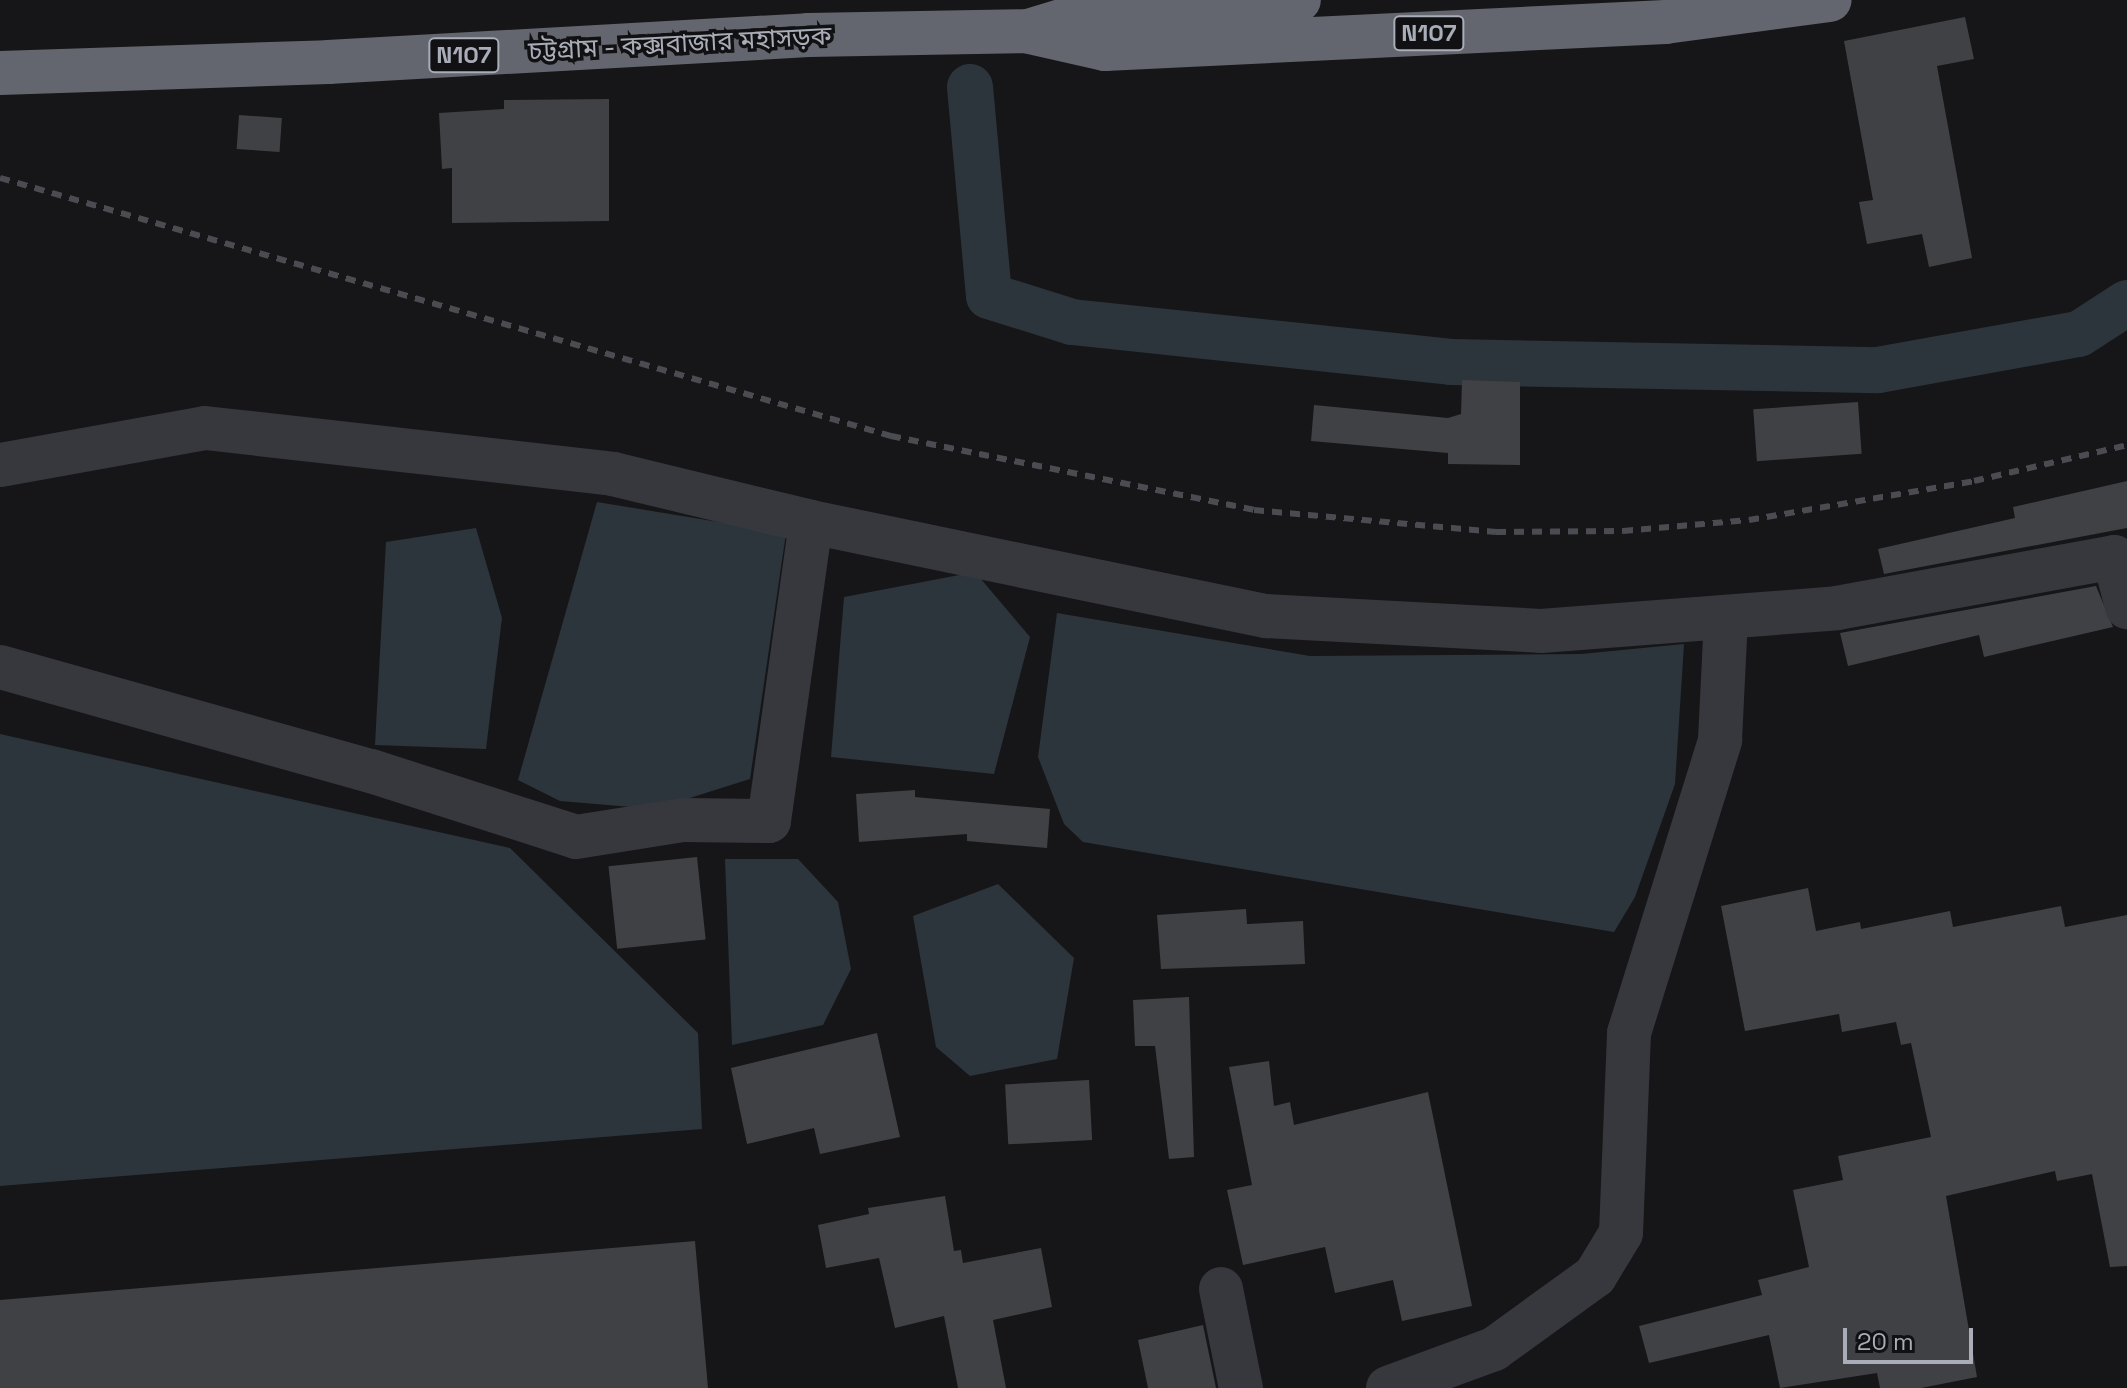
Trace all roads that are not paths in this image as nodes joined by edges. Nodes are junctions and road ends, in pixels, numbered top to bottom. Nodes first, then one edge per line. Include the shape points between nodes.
1 (1299, 0) edge
2 (1830, 0) edge
3 (1101, 19) edge
4 (0, 73) edge
5 (0, 465) edge
6 (811, 522) junction
7 (2120, 554) edge
8 (2127, 607) edge
9 (1726, 617) junction
10 (0, 667) edge
11 (1221, 1289) dead end
12 (1241, 1388) edge
13 (1388, 1388) edge

1 - 3 highway, N107
2 - 3 highway, N107 via 1665,22
3 - 4 highway, চট্টগ্রাম - কক্সবাজার মহাসড়ক / N107 via 1028,31 928,36 808,35 328,62
5 - 6 street via 205,428 613,474
6 - 9 street via 1266,616 1541,631
6 - 10 street via 769,821 683,820 576,837 371,771
7 - 8 street
7 - 9 street via 1837,608
9 - 13 street via 1720,740 1629,1033 1621,1233 1595,1276 1494,1349
11 - 12 street

